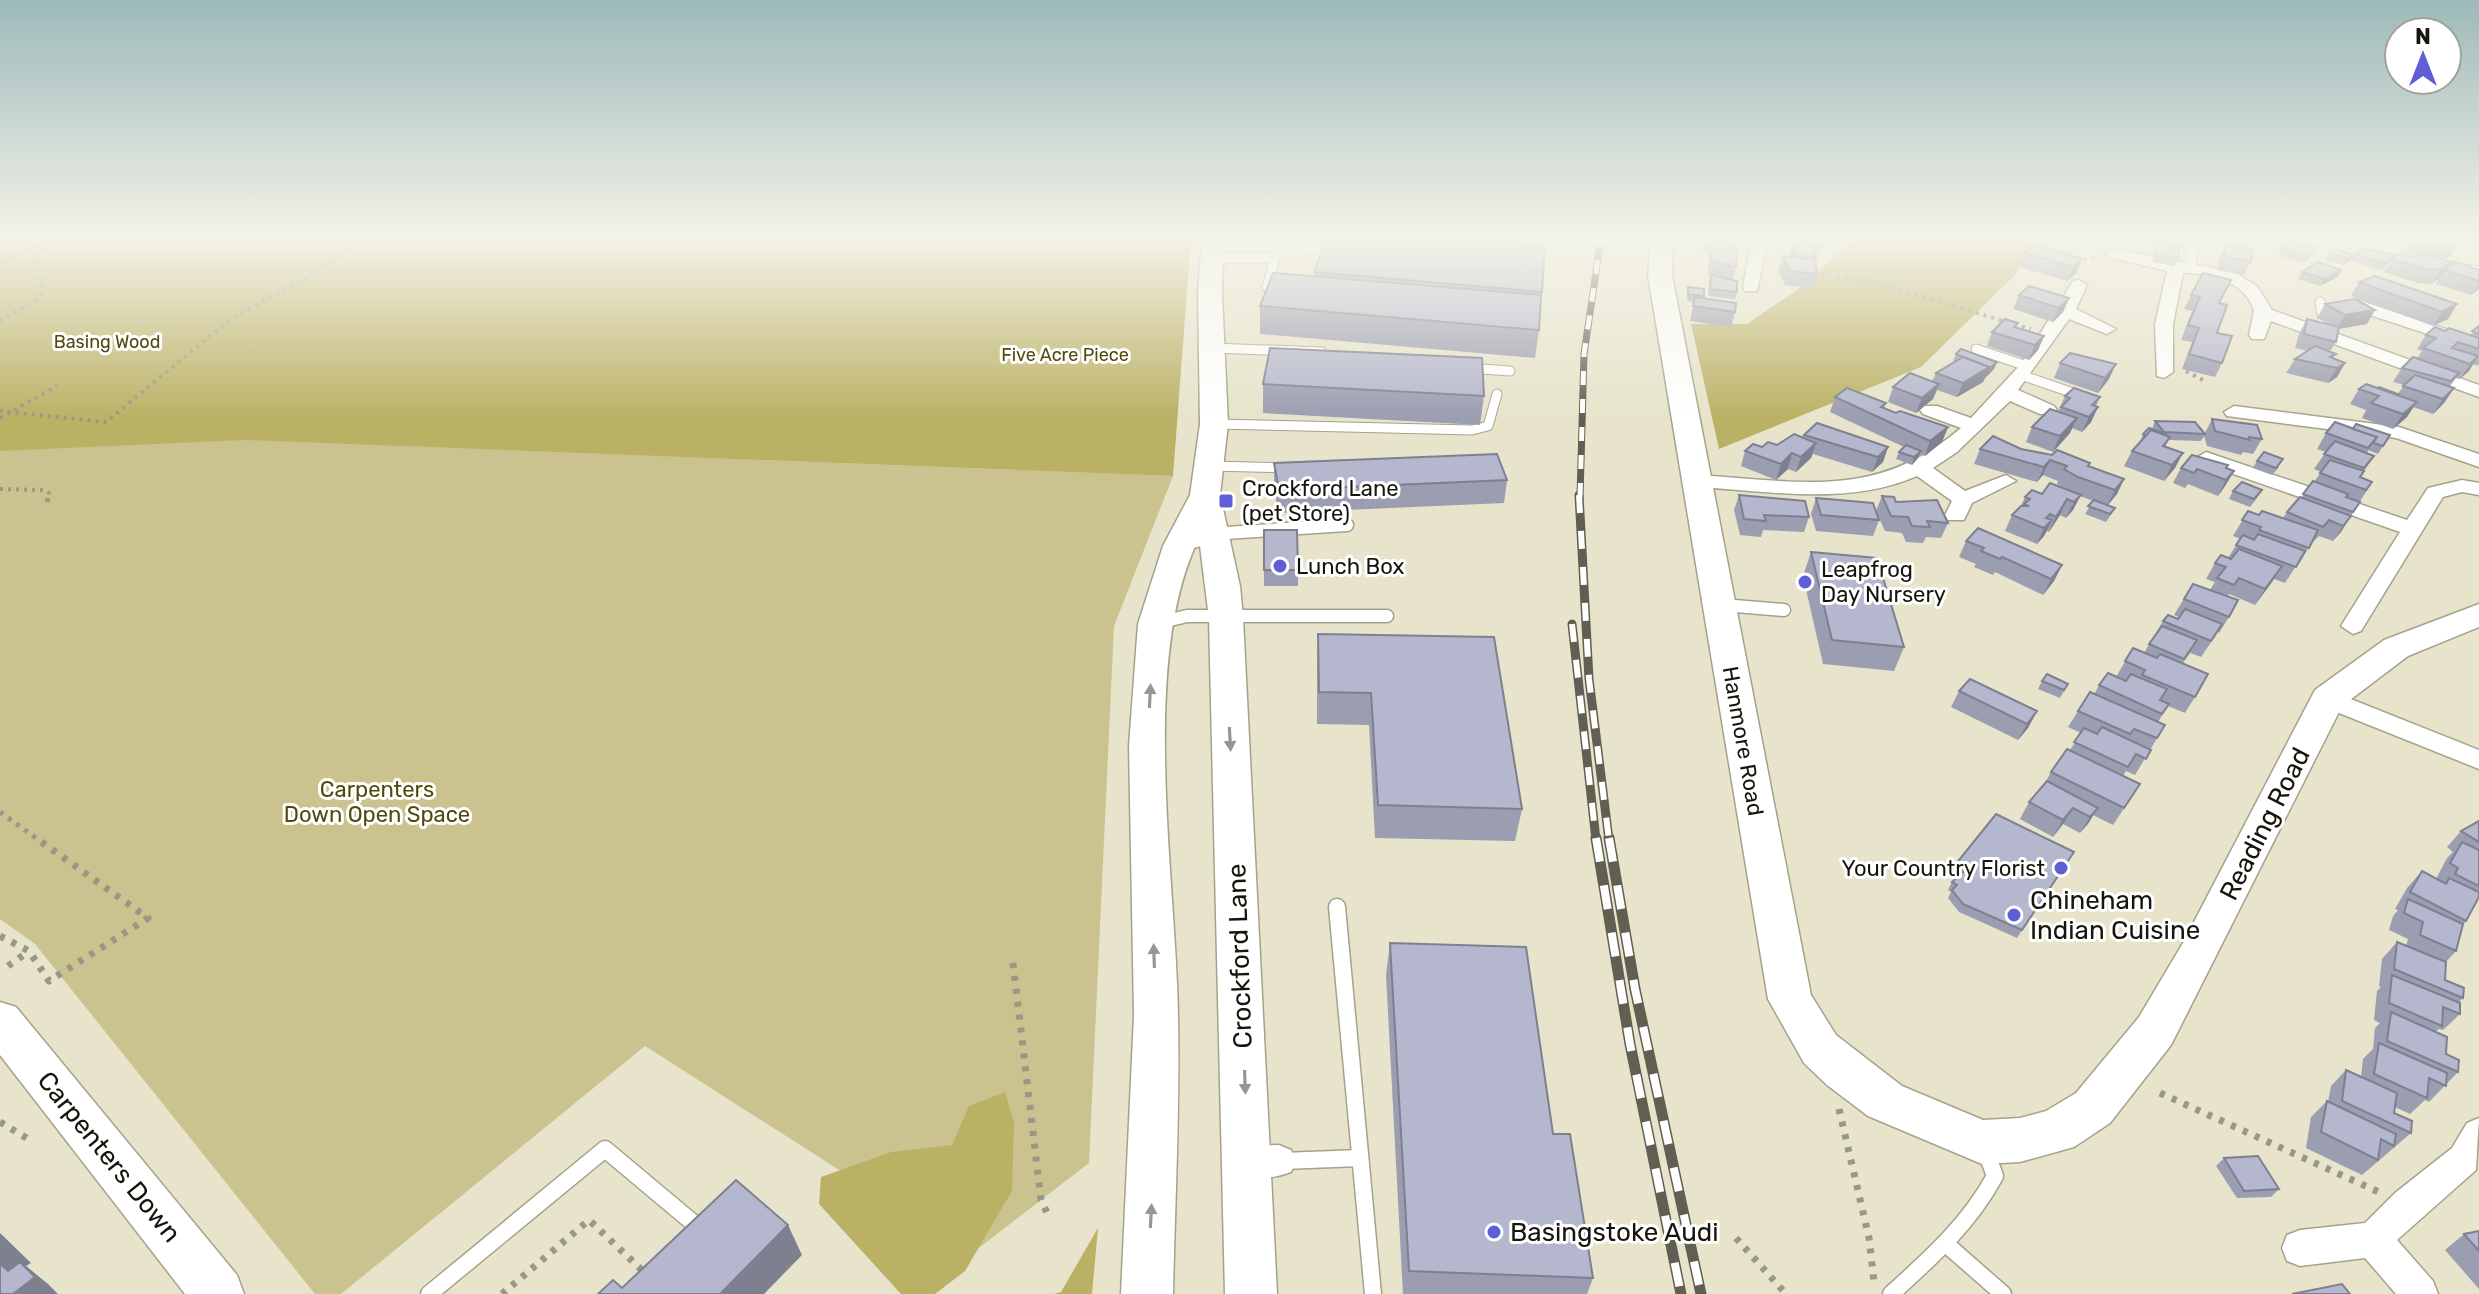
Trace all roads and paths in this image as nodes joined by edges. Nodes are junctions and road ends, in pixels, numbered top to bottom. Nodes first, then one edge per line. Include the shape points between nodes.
1 (39, 298) edge
2 (268, 298) edge
3 (1213, 298) edge
4 (1664, 298) edge
5 (1927, 298) edge
6 (2074, 298) edge
7 (2173, 298) edge
8 (2259, 298) edge
9 (2320, 302) dead end
10 (2355, 304) edge
11 (2068, 312) junction
12 (2264, 313) junction
13 (0, 321) edge
14 (2107, 329) dead end
15 (2050, 335) junction
16 (2258, 335) dead end
17 (2334, 342) junction
18 (2479, 346) edge
19 (1213, 348) junction
20 (1976, 349) dead end
21 (1330, 353) edge
22 (1449, 367) edge
23 (1510, 371) dead end
24 (2024, 371) junction
25 (2194, 375) dead end
26 (57, 386) dead end
27 (2479, 391) edge
28 (2008, 393) junction
29 (1497, 394) dead end
30 (2097, 401) edge
31 (1930, 410) dead end
32 (2047, 410) edge
33 (0, 411) edge
34 (2234, 412) dead end
35 (9, 414) junction
36 (0, 418) edge
37 (1214, 424) junction
38 (1972, 425) junction
39 (2205, 458) edge
40 (2479, 461) edge
41 (1301, 468) edge
42 (1920, 469) junction
43 (1207, 480) junction
44 (1697, 481) junction
45 (2006, 481) dead end
46 (0, 489) edge
47 (2479, 489) edge
48 (47, 502) dead end
49 (1347, 525) dead end
50 (2412, 529) junction
51 (1197, 541) junction
52 (1720, 605) junction
53 (1784, 610) dead end
54 (2479, 615) edge
55 (1387, 616) dead end
56 (1226, 618) junction
57 (1155, 624) junction
58 (2353, 626) dead end
59 (2328, 699) junction
60 (2479, 760) edge
61 (0, 812) edge
62 (1337, 907) dead end
63 (0, 936) edge
64 (29, 951) junction
65 (1013, 963) dead end
66 (8, 966) dead end
67 (0, 1021) edge
68 (2160, 1093) dead end
69 (1838, 1102) dead end
70 (0, 1122) edge
71 (2479, 1134) edge
72 (30, 1140) dead end
73 (1982, 1142) junction
74 (1360, 1158) junction
75 (1264, 1161) junction
76 (2407, 1205) junction
77 (1048, 1215) dead end
78 (704, 1233) edge
79 (1952, 1237) junction
80 (1736, 1238) dead end
81 (2373, 1240) junction
82 (2300, 1248) dead end
83 (656, 1283) edge
84 (218, 1294) edge
85 (429, 1294) edge
86 (502, 1294) edge
87 (1147, 1294) edge
88 (1251, 1294) edge
89 (1373, 1294) edge
90 (1786, 1294) edge
91 (1874, 1294) edge
92 (1891, 1294) edge
93 (2003, 1294) edge
94 (2420, 1294) edge

1 - 13 path
2 - 35 path via 232,318 106,422
3 - 19 street, Crockford Lane
4 - 44 street, Hanmore Road
5 - 15 path
6 - 11 street
7 - 25 street via 2164,324 2164,368
8 - 12 street
9 - 17 lane
10 - 18 street
11 - 14 street
11 - 15 street
12 - 16 street
12 - 17 street
15 - 24 street
17 - 27 street
19 - 21 lane
19 - 37 street, Crockford Lane
20 - 24 lane
22 - 23 lane
24 - 28 street
24 - 30 lane
26 - 35 path
28 - 32 street
28 - 38 street
29 - 37 lane via 1488,426 1472,430
31 - 38 street
33 - 35 path
34 - 40 street via 2399,433
35 - 36 path
37 - 43 street, Crockford Lane
38 - 42 street
39 - 50 street
41 - 43 lane
42 - 44 street via 1873,483 1834,486
42 - 45 street via 1959,507
43 - 51 street, Crockford Lane
44 - 52 street, Hanmore Road
46 - 48 path via 43,490 49,493
47 - 50 street via 2462,486 2435,492
49 - 51 lane
50 - 58 street
51 - 56 street, Crockford Lane
51 - 57 street
52 - 53 lane
52 - 73 street, Hanmore Road via 1790,999 1820,1049 1843,1071 1885,1101
54 - 59 street, Reading Road via 2396,648
55 - 56 lane
56 - 57 lane via 1187,616
56 -> 75 street, Crockford Lane
87 -> 57 street via 1156,1015 1147,746
59 - 60 street
59 - 73 street, Reading Road via 2191,950 2093,1108 2057,1131
61 - 64 path via 148,918 49,981
62 - 74 lane
63 - 64 path
64 - 66 path
65 - 77 path via 1041,1200
67 - 84 street, Carpenters Down
68 - 76 path
69 - 91 path via 1843,1144 1868,1221
70 - 72 path
71 - 76 street via 2464,1159
73 - 79 lane via 1995,1176 1982,1204
74 - 75 lane
74 - 89 lane
75 - 88 street, Crockford Lane
76 - 81 street
78 - 85 lane via 605,1149
79 - 92 lane
79 - 93 lane
80 - 90 path
81 - 82 street
81 - 94 street
83 - 86 path via 589,1220

